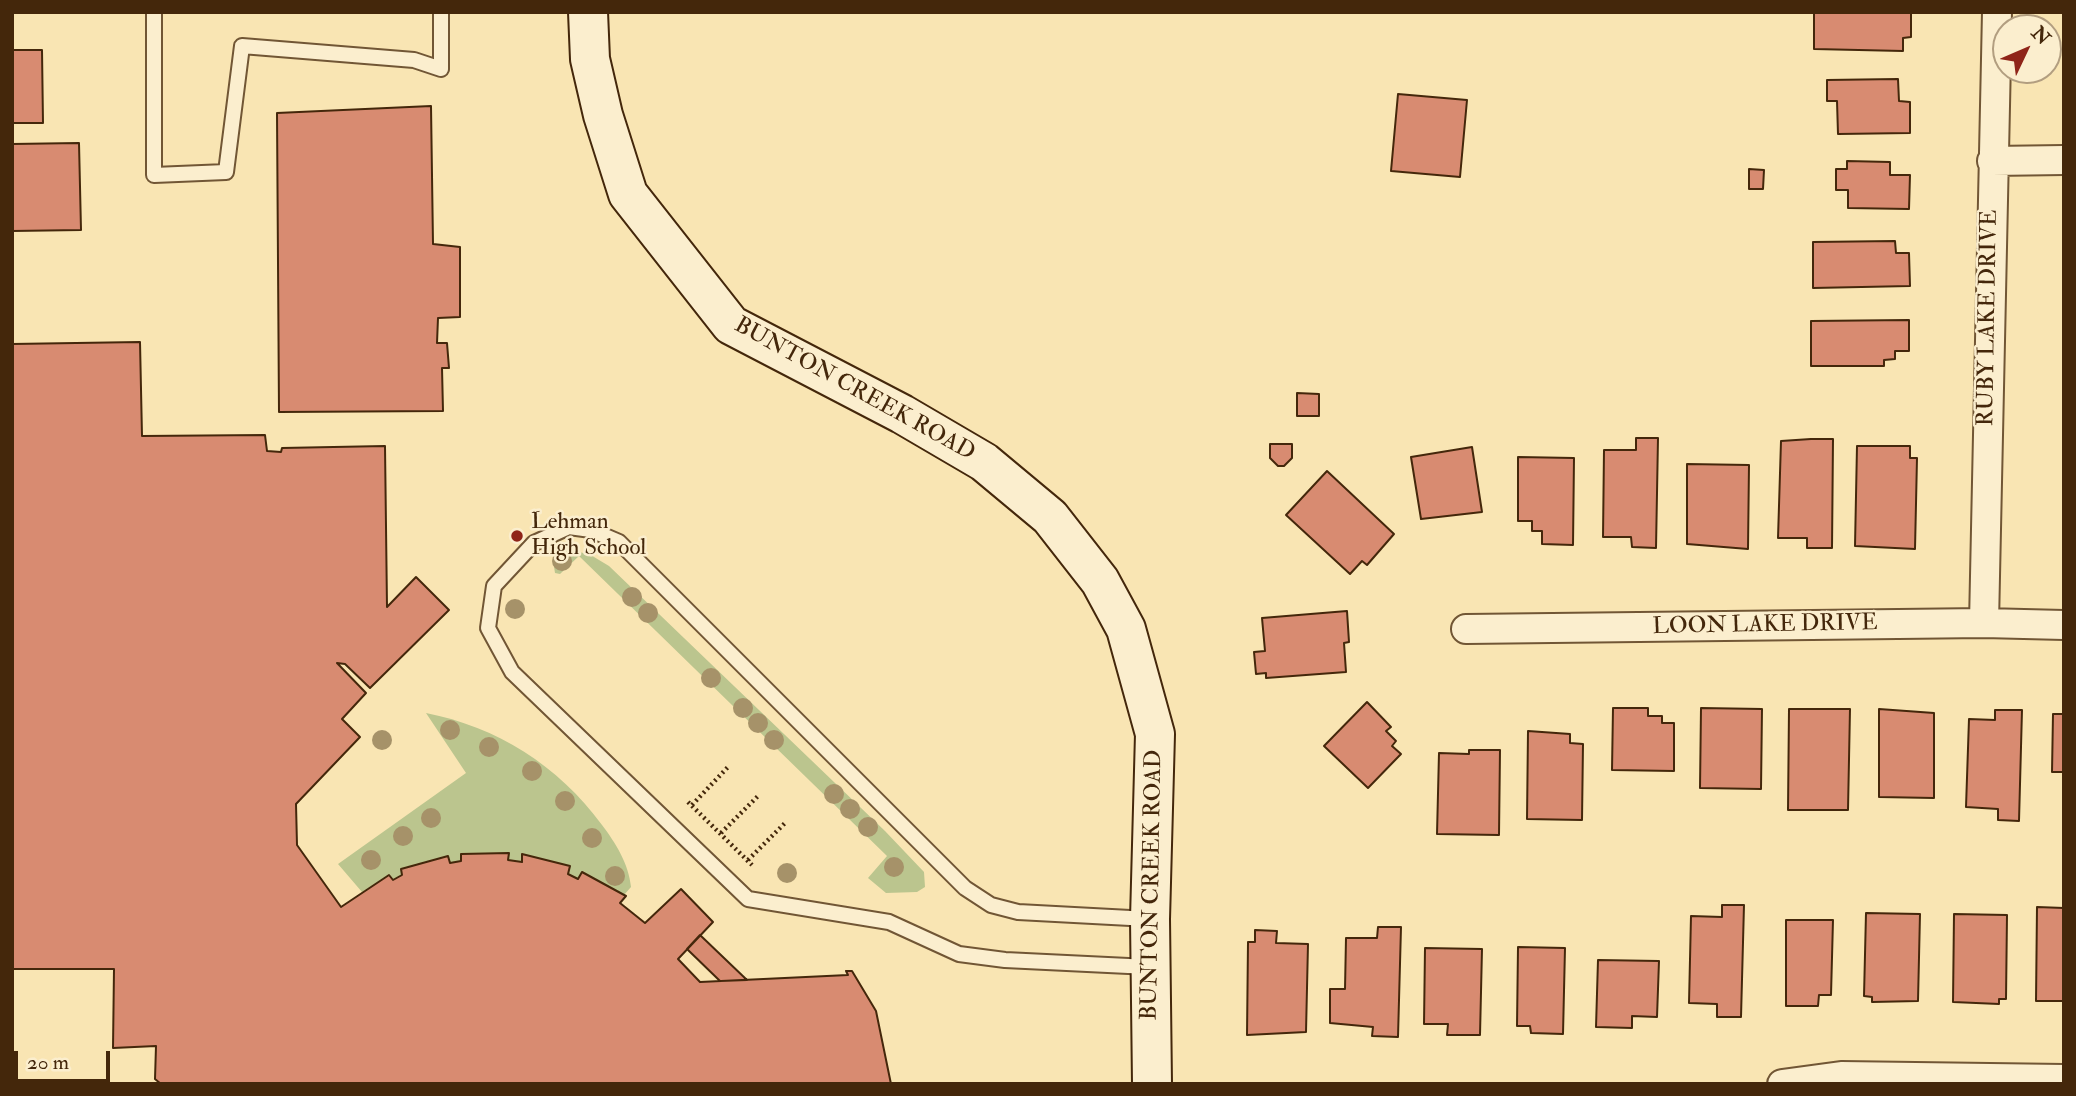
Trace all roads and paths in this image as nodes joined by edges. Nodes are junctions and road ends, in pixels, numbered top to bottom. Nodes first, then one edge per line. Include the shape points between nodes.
1 (154, 12) edge
2 (441, 12) edge
3 (588, 12) edge
4 (1997, 12) edge
5 (2064, 160) edge
6 (1992, 161) junction
7 (1984, 623) junction
8 (2064, 625) edge
9 (1466, 629) dead end
10 (728, 767) dead end
11 (758, 796) dead end
12 (786, 822) dead end
13 (721, 834) junction
14 (1150, 919) junction
15 (1150, 967) junction
16 (2064, 1079) edge
17 (1152, 1084) edge
18 (1782, 1084) edge

1 - 2 lane via 154,175 226,172 242,46 414,60 441,69
3 - 14 street, BUNTON CREEK ROAD via 590,59 628,194 731,325 984,462 1050,517 1100,581 1126,629 1155,734
4 - 6 street, RUBY LAKE DRIVE
5 - 6 street
6 - 7 street, RUBY LAKE DRIVE
7 - 8 street, LOON LAKE DRIVE
7 - 9 street, LOON LAKE DRIVE
10 - 13 path via 690,804
11 - 13 path
12 - 13 path via 750,862
14 - 15 street, BUNTON CREEK ROAD
14 - 15 lane via 1018,912 991,905 965,888 619,542 569,527 534,543 494,586 488,628 512,672 748,899 889,922 959,954
15 - 17 street, BUNTON CREEK ROAD
16 - 18 street via 1842,1076

